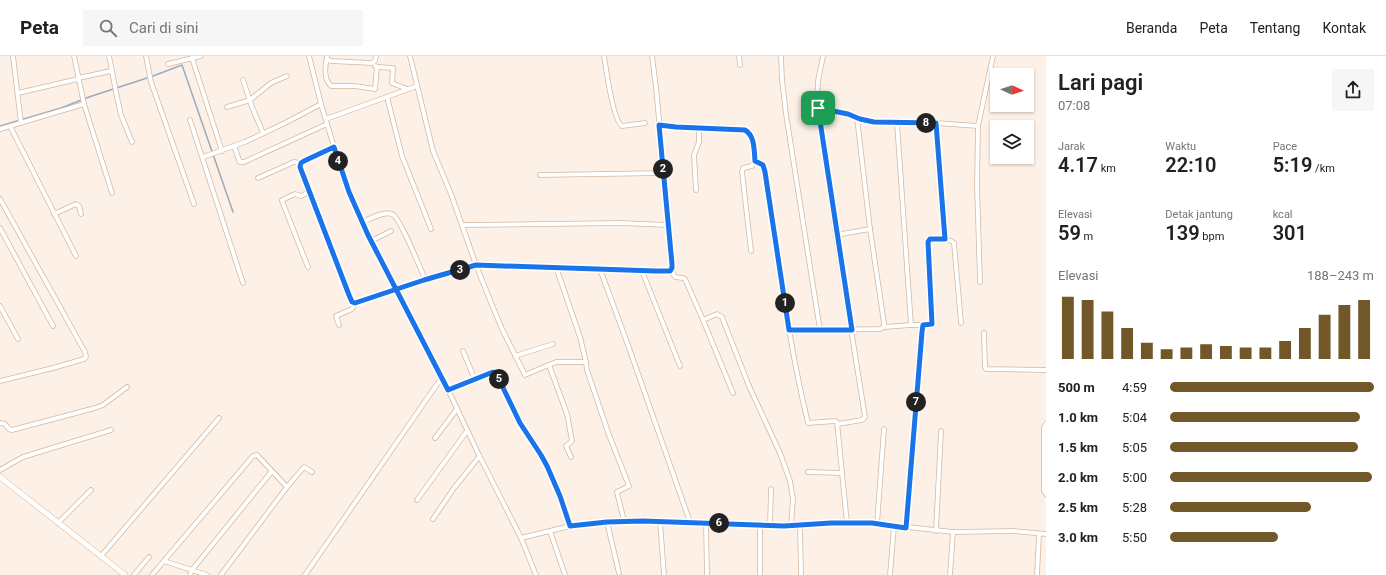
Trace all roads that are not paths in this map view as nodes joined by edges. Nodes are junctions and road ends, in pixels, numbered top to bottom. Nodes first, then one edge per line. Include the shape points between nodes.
1 (13, 56) edge
2 (74, 56) edge
3 (109, 56) edge
4 (146, 56) edge
5 (201, 56) edge
6 (309, 56) edge
7 (376, 56) edge
8 (410, 56) edge
9 (604, 56) edge
10 (652, 56) edge
11 (739, 56) edge
12 (781, 56) edge
13 (823, 56) edge
14 (993, 56) edge
15 (327, 57) edge
16 (192, 58) junction
17 (372, 63) junction
18 (168, 64) dead end
19 (740, 65) dead end
20 (377, 67) junction
21 (111, 70) junction
22 (287, 76) dead end
23 (78, 78) junction
24 (243, 80) dead end
25 (417, 86) junction
26 (408, 89) junction
27 (18, 93) junction
28 (387, 96) junction
29 (250, 100) junction
30 (84, 104) junction
31 (321, 104) junction
32 (227, 107) dead end
33 (818, 108) junction
34 (857, 118) junction
35 (326, 119) junction
36 (190, 120) dead end
37 (21, 123) junction
38 (645, 123) dead end
39 (897, 123) junction
40 (936, 123) junction
41 (327, 124) junction
42 (659, 125) junction
43 (10, 126) junction
44 (978, 126) junction
45 (699, 128) junction
46 (0, 130) edge
47 (263, 133) junction
48 (132, 142) dead end
49 (234, 146) junction
50 (334, 147) junction
51 (222, 150) junction
52 (203, 158) junction
53 (755, 161) junction
54 (301, 163) junction
55 (663, 174) junction
56 (540, 175) dead end
57 (258, 178) dead end
58 (696, 190) dead end
59 (310, 192) junction
60 (112, 193) dead end
61 (0, 199) edge
62 (194, 204) dead end
63 (54, 214) junction
64 (81, 214) dead end
65 (362, 222) junction
66 (462, 225) junction
67 (668, 225) junction
68 (0, 228) edge
69 (431, 229) dead end
70 (870, 230) junction
71 (391, 231) dead end
72 (836, 235) junction
73 (945, 239) junction
74 (371, 241) junction
75 (751, 251) dead end
76 (76, 256) dead end
77 (476, 265) junction
78 (308, 267) dead end
79 (556, 267) junction
80 (600, 269) junction
81 (671, 270) junction
82 (642, 271) junction
83 (425, 279) junction
84 (980, 282) dead end
85 (243, 283) dead end
86 (397, 289) junction
87 (353, 303) junction
88 (0, 306) edge
89 (703, 320) junction
90 (961, 323) dead end
91 (339, 325) dead end
92 (911, 325) junction
93 (923, 325) junction
94 (53, 326) dead end
95 (884, 327) junction
96 (789, 330) junction
97 (820, 330) junction
98 (852, 330) junction
99 (984, 333) dead end
100 (18, 339) dead end
101 (553, 344) dead end
102 (463, 351) dead end
103 (515, 356) junction
104 (586, 362) junction
105 (549, 365) junction
106 (680, 366) dead end
107 (1046, 370) edge
108 (442, 377) junction
109 (0, 380) edge
110 (475, 380) junction
111 (127, 387) dead end
112 (448, 390) junction
113 (733, 393) dead end
114 (457, 409) junction
115 (219, 418) dead end
116 (0, 423) edge
117 (838, 424) junction
118 (1046, 424) edge
119 (884, 429) dead end
120 (111, 430) dead end
121 (467, 431) junction
122 (941, 431) dead end
123 (435, 438) dead end
124 (479, 457) junction
125 (571, 458) dead end
126 (0, 470) edge
127 (272, 471) junction
128 (312, 472) dead end
129 (808, 472) dead end
130 (842, 474) junction
131 (0, 477) edge
132 (287, 487) junction
133 (771, 489) dead end
134 (90, 490) dead end
135 (1046, 494) edge
136 (417, 500) dead end
137 (433, 519) dead end
138 (660, 521) junction
139 (607, 522) junction
140 (624, 522) junction
141 (690, 522) junction
142 (58, 523) junction
143 (706, 523) junction
144 (847, 523) junction
145 (877, 524) junction
146 (760, 525) junction
147 (800, 525) junction
148 (570, 526) junction
149 (770, 526) junction
150 (791, 526) junction
151 (894, 526) junction
152 (906, 528) junction
153 (550, 531) junction
154 (936, 531) junction
155 (953, 532) junction
156 (1040, 534) junction
157 (1046, 534) edge
158 (521, 538) junction
159 (101, 556) junction
160 (149, 557) dead end
161 (164, 561) junction
162 (191, 573) edge
163 (619, 573) dead end
164 (125, 575) edge
165 (134, 575) edge
166 (152, 575) edge
167 (207, 575) edge
168 (221, 575) edge
169 (305, 575) edge
170 (536, 575) edge
171 (565, 575) edge
172 (664, 575) edge
173 (707, 575) edge
174 (760, 575) edge
175 (801, 575) edge
176 (890, 575) edge
177 (950, 575) edge
178 (1037, 575) edge

1 - 27 street
2 - 23 street
3 - 21 street
4 - 62 street via 151,82
5 - 16 street
6 - 31 street
7 - 17 street
8 - 25 street
9 - 38 street via 619,124 622,126
10 - 42 street
11 - 19 street
12 - 97 street via 786,114
13 - 33 street via 817,87
14 - 44 street
15 - 17 street via 331,61
15 - 20 street via 325,66 328,84 331,86 375,89
16 - 18 street
16 - 51 street
17 - 20 street
20 - 26 street via 392,68 392,84
21 - 23 street
21 - 48 street via 122,115
22 - 29 street via 274,81
23 - 27 street
23 - 30 street
24 - 29 street
25 - 26 street
25 - 66 street via 433,150
26 - 28 street
27 - 37 street
28 - 35 street
28 - 69 street via 403,160
29 - 32 street
29 - 47 street
30 - 37 street
30 - 60 street
31 - 35 street
31 - 47 street
33 - 34 street
33 - 72 street
34 - 39 street
34 - 70 street
35 - 41 street
36 - 52 street
37 - 43 street
39 - 40 street
39 - 92 street
40 - 44 street
40 - 73 street
41 - 49 street via 244,162 240,162
41 - 50 street
42 - 45 street
42 - 55 street
43 - 46 street
43 - 63 street
44 - 84 street
45 - 53 street via 747,131 752,138
45 - 58 street via 699,142 694,155
47 - 49 street
49 - 51 street
50 - 54 street
50 - 65 street
51 - 52 street
52 - 85 street
53 - 75 street via 753,165 742,170
53 - 96 street via 763,165 765,172
54 - 57 street via 294,162
54 - 59 street via 300,168
55 - 56 street
55 - 67 street
59 - 78 street via 301,196 294,194 282,200
59 - 87 street
61 - 109 street via 86,357 53,368
63 - 64 street via 76,204
63 - 76 street
65 - 74 street
65 - 83 street via 384,214 394,215
66 - 67 street
66 - 77 street
67 - 81 street
68 - 94 street
70 - 72 street
70 - 95 street
71 - 74 street
72 - 98 street
73 - 90 street via 954,243
73 - 93 street via 928,240 932,324
74 - 86 street
77 - 79 street
77 - 83 street
77 - 103 street
79 - 80 street
79 - 104 street
80 - 82 street
80 - 141 street
81 - 82 street
81 - 89 street via 675,277 685,280
82 - 106 street
83 - 86 street
86 - 87 street
86 - 108 street
87 - 91 street via 352,310 336,316
88 - 100 street
89 - 113 street
89 - 150 street via 718,314 722,317 792,487
92 - 93 street
92 - 95 street
93 - 152 street
95 - 98 street via 879,330
96 - 97 street
96 - 117 street via 808,423 834,421
97 - 98 street
98 - 117 street via 865,417 862,420
99 - 107 street via 986,369
101 - 103 street
102 - 110 street
103 - 105 street via 525,375
104 - 105 street
104 - 140 street via 609,435 630,487 617,492
105 - 125 street via 568,418 572,441 566,446
108 - 112 street
108 - 169 street
110 - 112 street
110 - 148 street via 496,373 520,423 547,466
111 - 116 street via 102,405 82,412 12,430 8,430 5,424
112 - 114 street
114 - 121 street
114 - 123 street
115 - 159 street
117 - 130 street
118 - 135 street
119 - 145 street
120 - 126 street via 23,458
121 - 124 street
121 - 136 street
122 - 154 street
124 - 137 street
124 - 158 street
127 - 132 street
127 - 161 street via 257,455 254,456
127 - 162 street
128 - 132 street via 304,467
129 - 130 street
130 - 144 street
131 - 142 street
132 - 168 street
133 - 149 street
134 - 142 street
138 - 140 street
138 - 141 street
138 - 172 street
139 - 140 street
139 - 148 street
139 - 163 street
141 - 143 street
142 - 159 street
143 - 146 street
143 - 173 street
144 - 145 street
144 - 147 street
145 - 151 street
146 - 149 street
146 - 174 street
147 - 150 street
147 - 175 street
148 - 153 street
149 - 150 street
151 - 152 street
151 - 176 street
152 - 154 street
153 - 158 street
153 - 171 street
154 - 155 street
155 - 156 street via 1000,531
155 - 177 street
156 - 157 street
156 - 178 street
158 - 170 street
159 - 164 street
160 - 165 street
161 - 162 street
161 - 166 street
162 - 167 street

